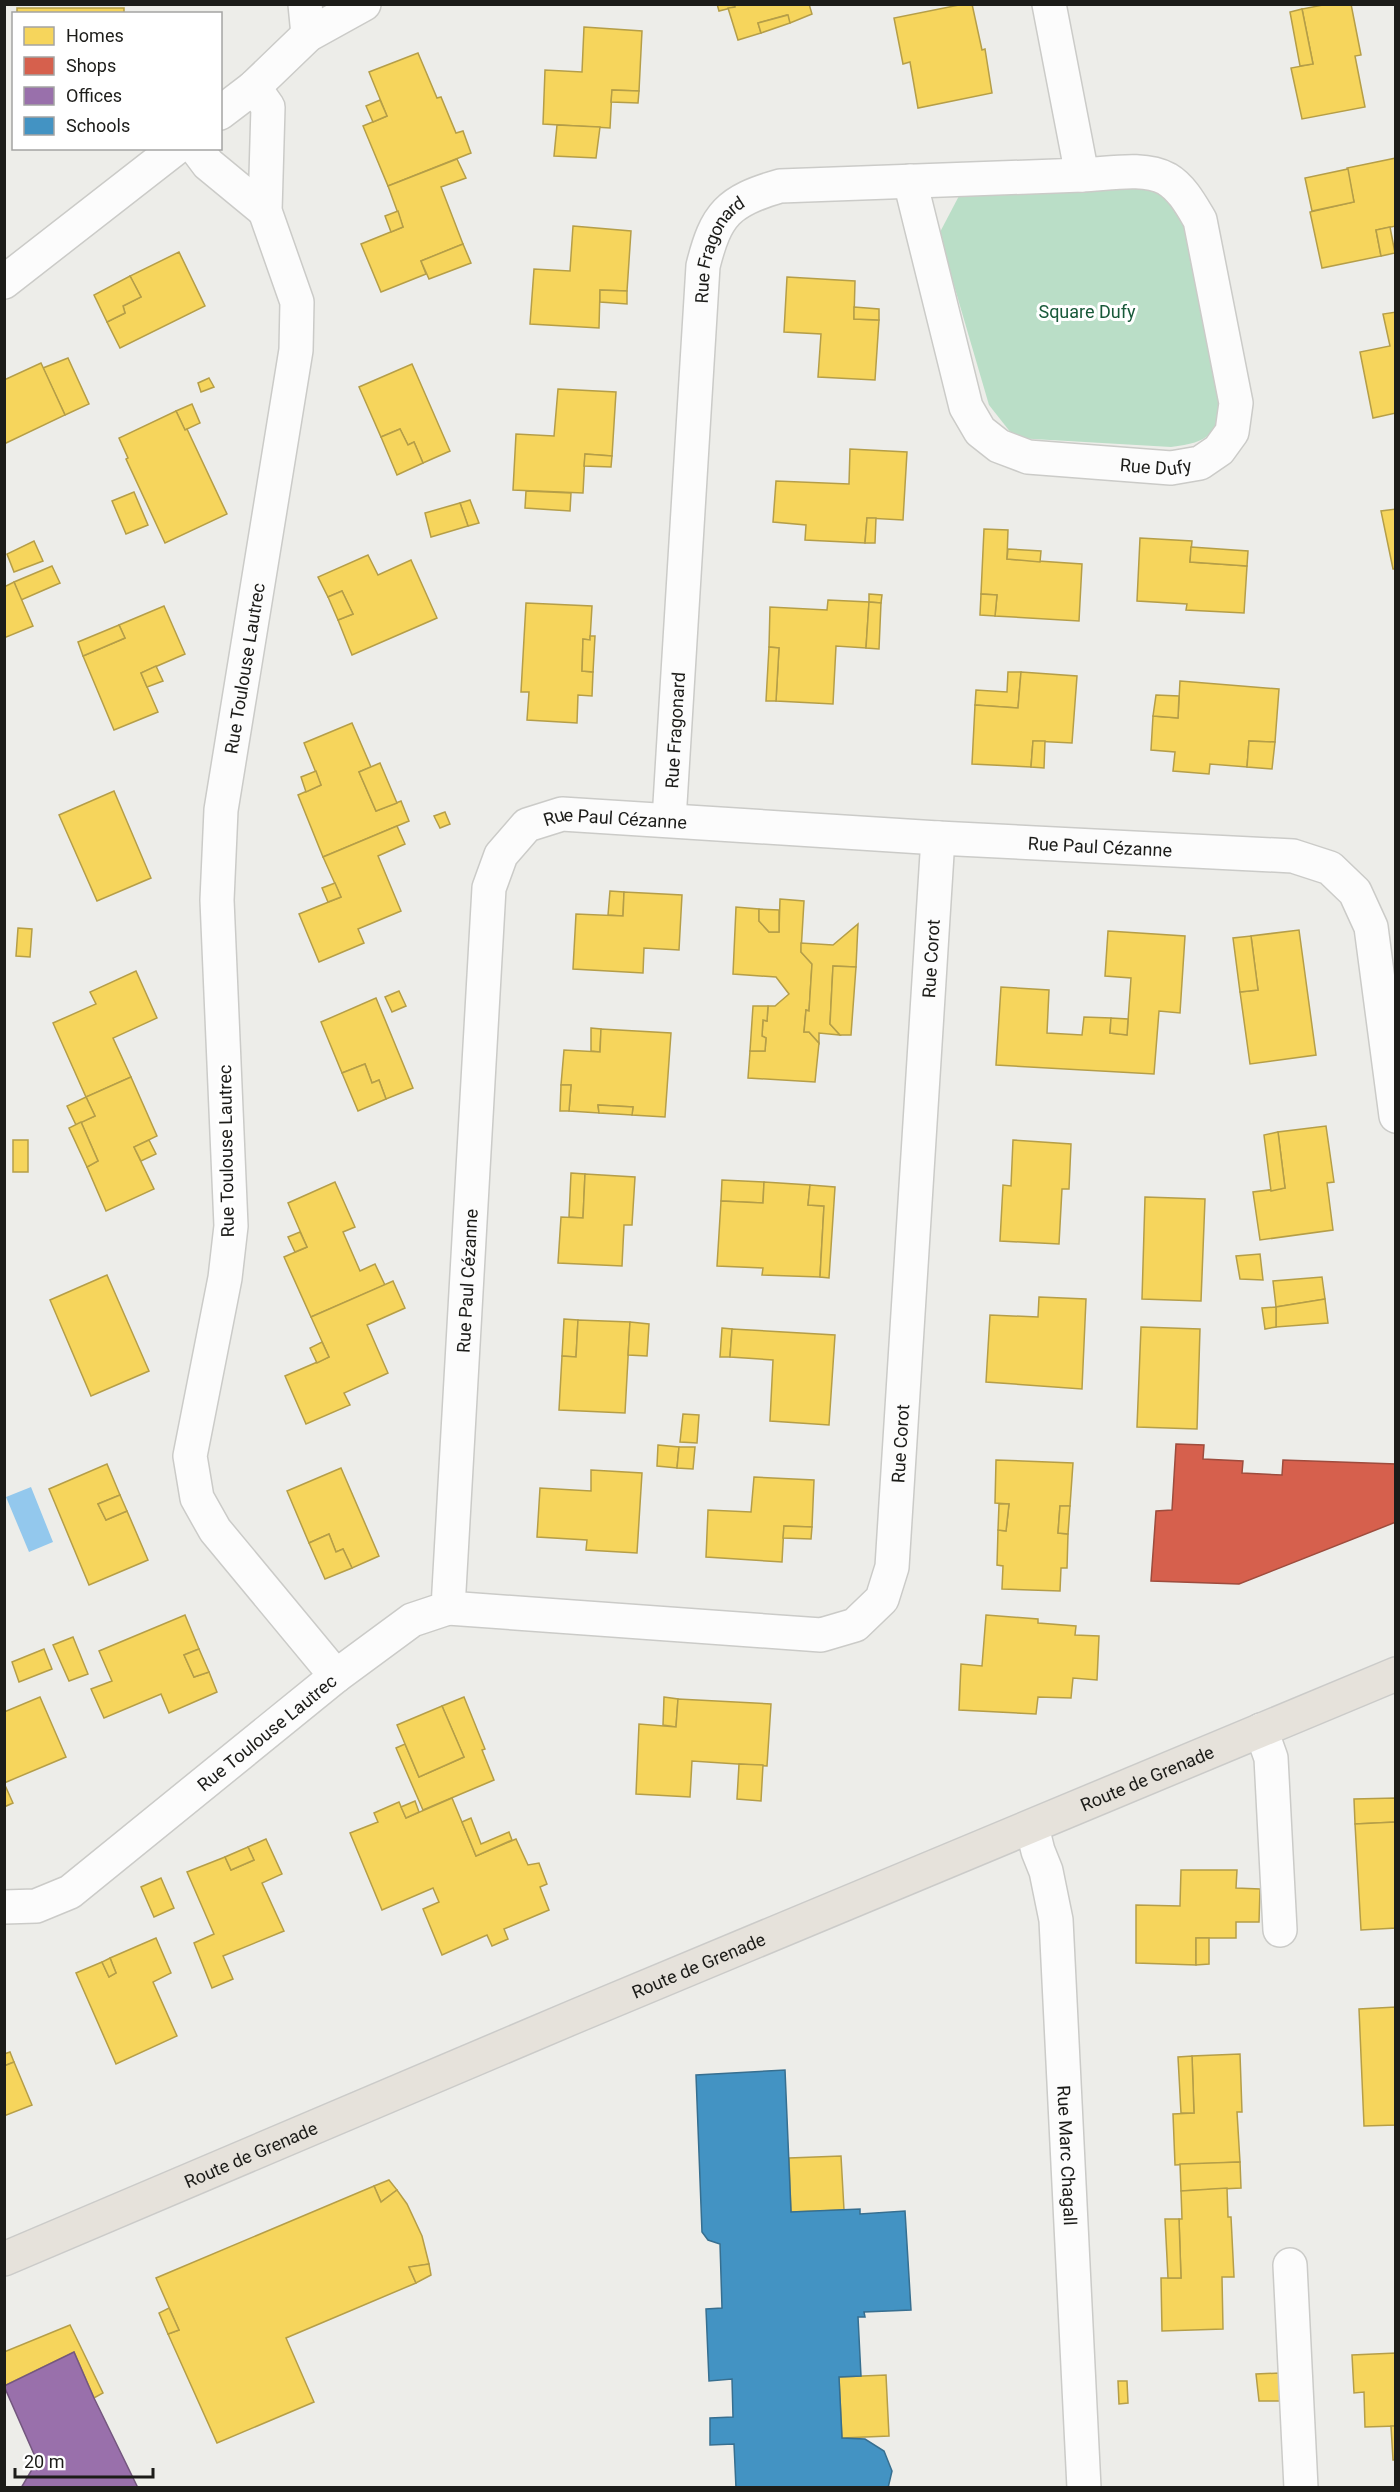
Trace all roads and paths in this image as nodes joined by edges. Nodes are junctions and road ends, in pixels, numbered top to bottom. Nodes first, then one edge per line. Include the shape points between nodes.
1 (364, 4) edge
2 (1048, 4) edge
3 (307, 20) edge
4 (254, 87) junction
5 (222, 111) edge
6 (173, 150) edge
7 (198, 150) edge
8 (1082, 175) junction
9 (910, 181) junction
10 (265, 211) junction
11 (4, 282) edge
12 (669, 820) junction
13 (938, 838) junction
14 (1395, 1116) edge
15 (448, 1608) junction
16 (1395, 1674) edge
17 (336, 1676) junction
18 (1261, 1730) junction
19 (1032, 1827) junction
20 (4, 1907) edge
21 (1280, 1930) dead end
22 (4, 2259) edge
23 (1290, 2265) dead end
24 (1083, 2487) edge
25 (1301, 2487) edge

1 - 3 street
2 - 8 street
3 - 4 street
4 - 5 street
4 - 10 street, Rue Toulouse Lautrec via 268,107
6 - 11 street
7 - 10 street via 208,164
8 - 9 street, Rue Fragonard
8 - 9 street, Rue Dufy via 1143,172 1167,179 1186,196 1200,219 1236,403 1232,432 1219,450 1200,463 1171,468 1028,457 999,446 980,431 966,407
9 - 12 street, Rue Fragonard via 780,186 749,195 727,210 711,235 703,266
10 - 17 street, Rue Toulouse Lautrec via 297,302 296,350 221,810 217,900 231,1226 225,1278 190,1456 197,1498 215,1530
12 - 13 street, Rue Paul Cézanne
12 - 15 street, Rue Paul Cézanne via 562,814 527,825 501,855 489,888
13 - 14 street, Rue Paul Cézanne via 1293,856 1330,868 1355,892 1371,927
13 - 15 street, Rue Corot via 892,1567 882,1599 855,1625 821,1635
15 - 17 street via 412,1620
16 - 18 main road, Route de Grenade
17 - 20 street, Rue Toulouse Lautrec via 70,1892 36,1906
18 - 19 main road, Route de Grenade
18 - 21 street via 1271,1758
19 - 22 main road, Route de Grenade
19 - 24 street, Rue Marc Chagall via 1056,1920
23 - 25 street

